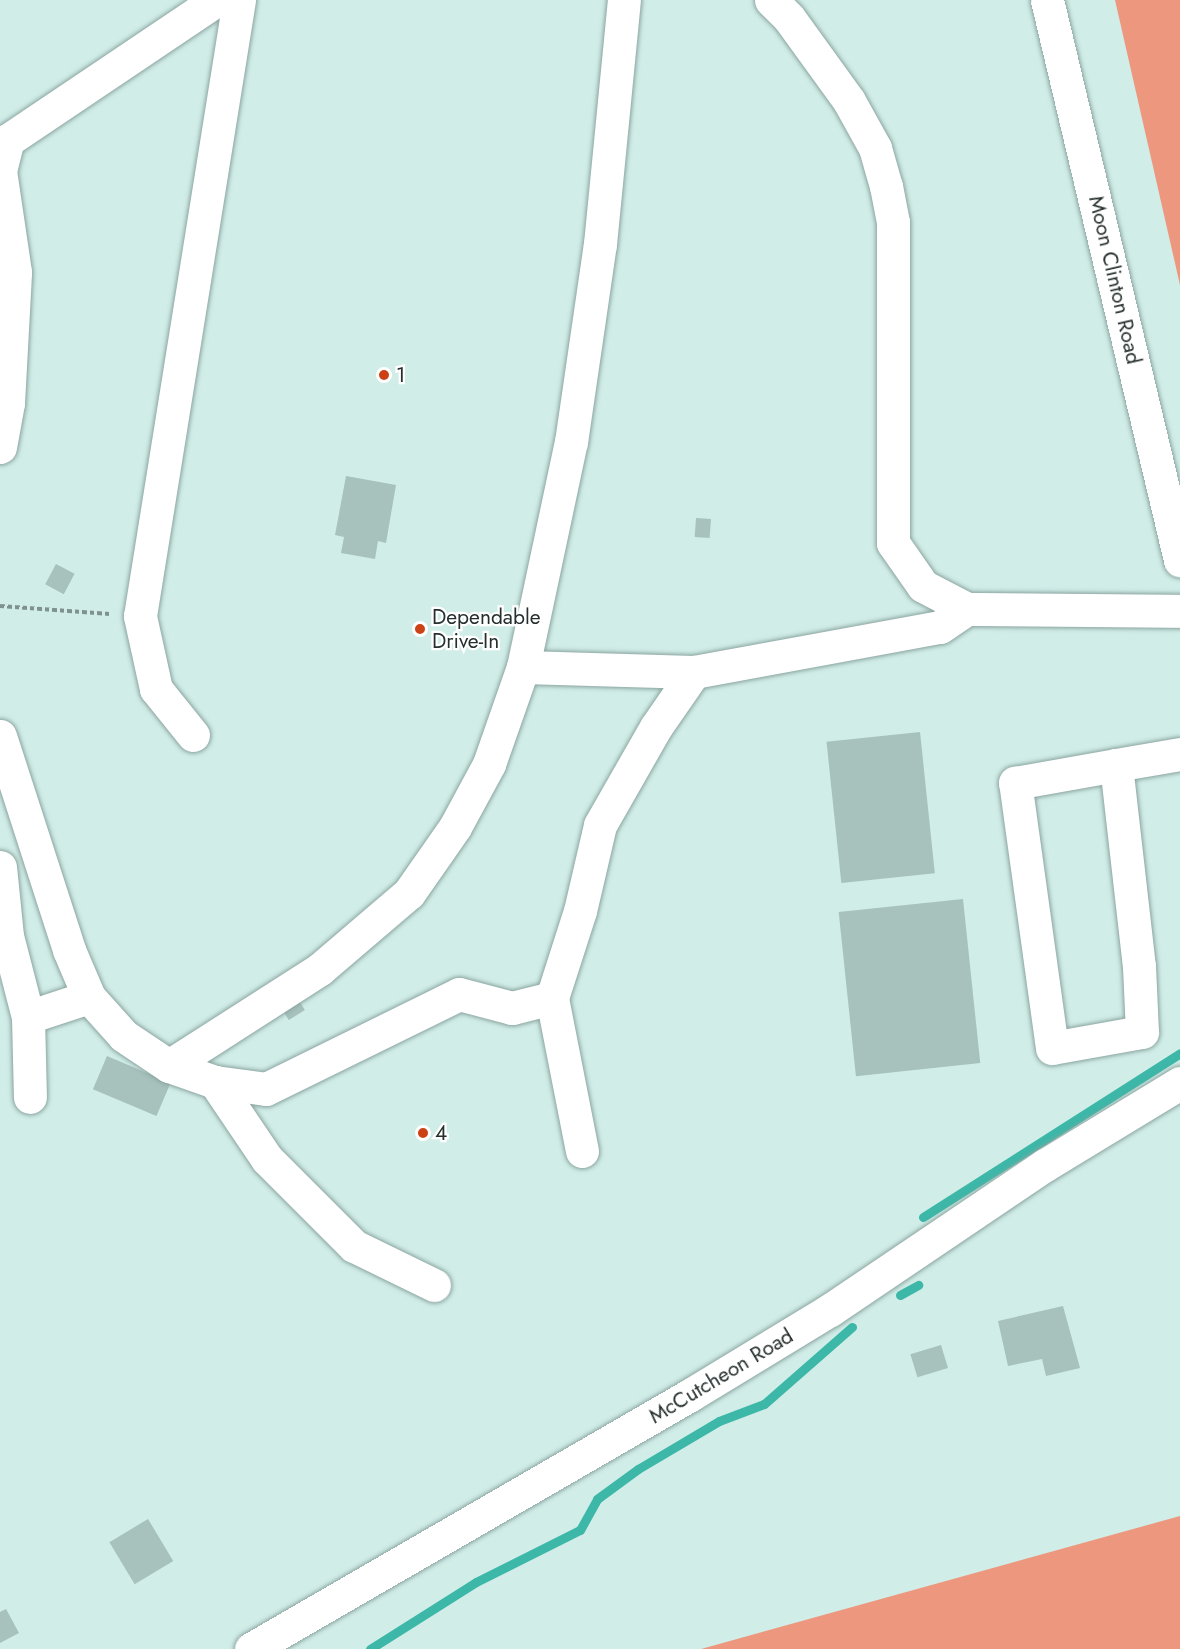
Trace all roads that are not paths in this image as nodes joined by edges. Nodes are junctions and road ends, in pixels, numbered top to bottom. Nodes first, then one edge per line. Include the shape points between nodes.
1 (216, 0) edge
2 (239, 0) edge
3 (624, 0) edge
4 (771, 0) edge
5 (1047, 0) edge
6 (4, 141) edge
7 (0, 447) edge
8 (1180, 560) edge
9 (967, 609) junction
10 (1180, 611) edge
11 (523, 667) junction
12 (694, 672) junction
13 (194, 735) dead end
14 (0, 736) edge
15 (1180, 754) edge
16 (1116, 765) junction
17 (0, 867) edge
18 (89, 997) junction
19 (552, 998) junction
20 (28, 1017) junction
21 (169, 1066) junction
22 (215, 1082) junction
23 (1180, 1083) edge
24 (30, 1096) dead end
25 (582, 1151) dead end
26 (434, 1285) dead end
27 (250, 1649) edge

1 - 6 street
2 - 13 street via 140,616 156,689
3 - 11 street via 600,244 571,442
4 - 9 street via 789,18 849,101 874,148 893,222 893,543 924,586
5 - 8 street, Moon Clinton Road
6 - 7 street via 0,171 15,272 8,404
9 - 10 street
9 - 12 street via 940,627
11 - 12 street
11 - 21 street via 489,764 455,827 409,893 320,969
12 - 19 street via 656,727 600,825 580,911
14 - 18 street via 69,950
15 - 16 street
16 - 16 street via 1015,783 1052,1048 1142,1032 1139,966
17 - 20 street via 7,936
18 - 20 street
18 - 21 street via 124,1036
19 - 22 street via 512,1008 459,994 266,1089
19 - 25 street
20 - 24 street
21 - 22 street
22 - 26 street via 267,1159 354,1246
23 - 27 street, McCutcheon Road via 1045,1165 830,1310

